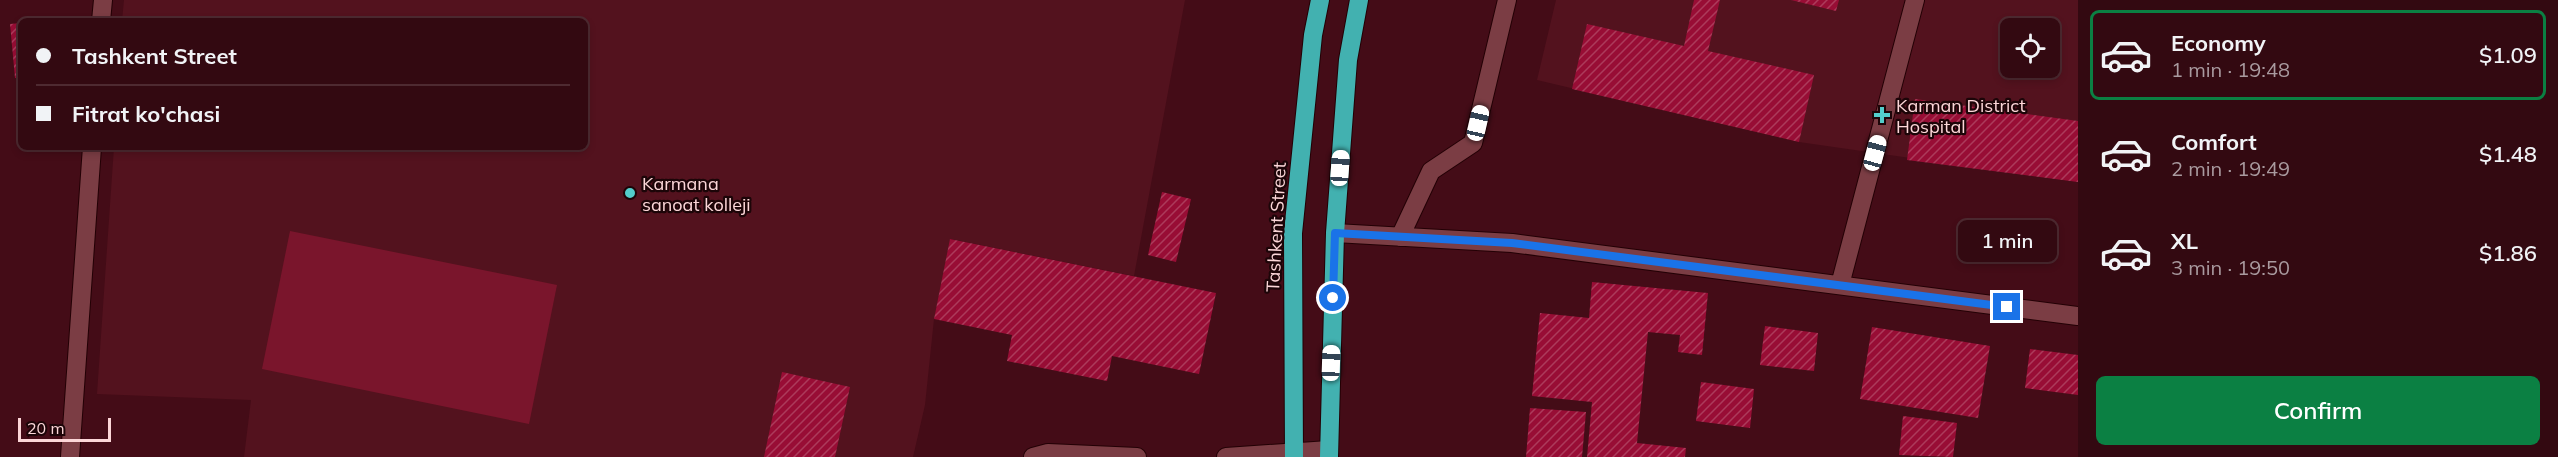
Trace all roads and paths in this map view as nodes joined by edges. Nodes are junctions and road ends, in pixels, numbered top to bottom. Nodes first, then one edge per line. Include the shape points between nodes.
1 (103, 0) edge
2 (1320, 0) edge
3 (1359, 0) edge
4 (1507, 0) edge
5 (1915, 0) edge
6 (101, 18) edge
7 (92, 150) edge
8 (1335, 233) junction
9 (1400, 237) junction
10 (1840, 285) junction
11 (2078, 316) edge
12 (1294, 454) edge
13 (1329, 454) edge
14 (70, 457) edge
15 (1033, 457) edge
16 (1137, 457) edge
17 (1226, 457) edge

1 - 6 street
2 - 12 highway, Tashkent Street via 1293,232
3 - 8 highway via 1348,60
4 - 9 street via 1473,143 1431,171
5 - 10 street
7 - 14 street
8 - 9 street
8 - 13 highway
9 - 10 street via 1512,243
10 - 11 street
12 - 13 street
12 - 17 street
15 - 16 street via 1048,453

